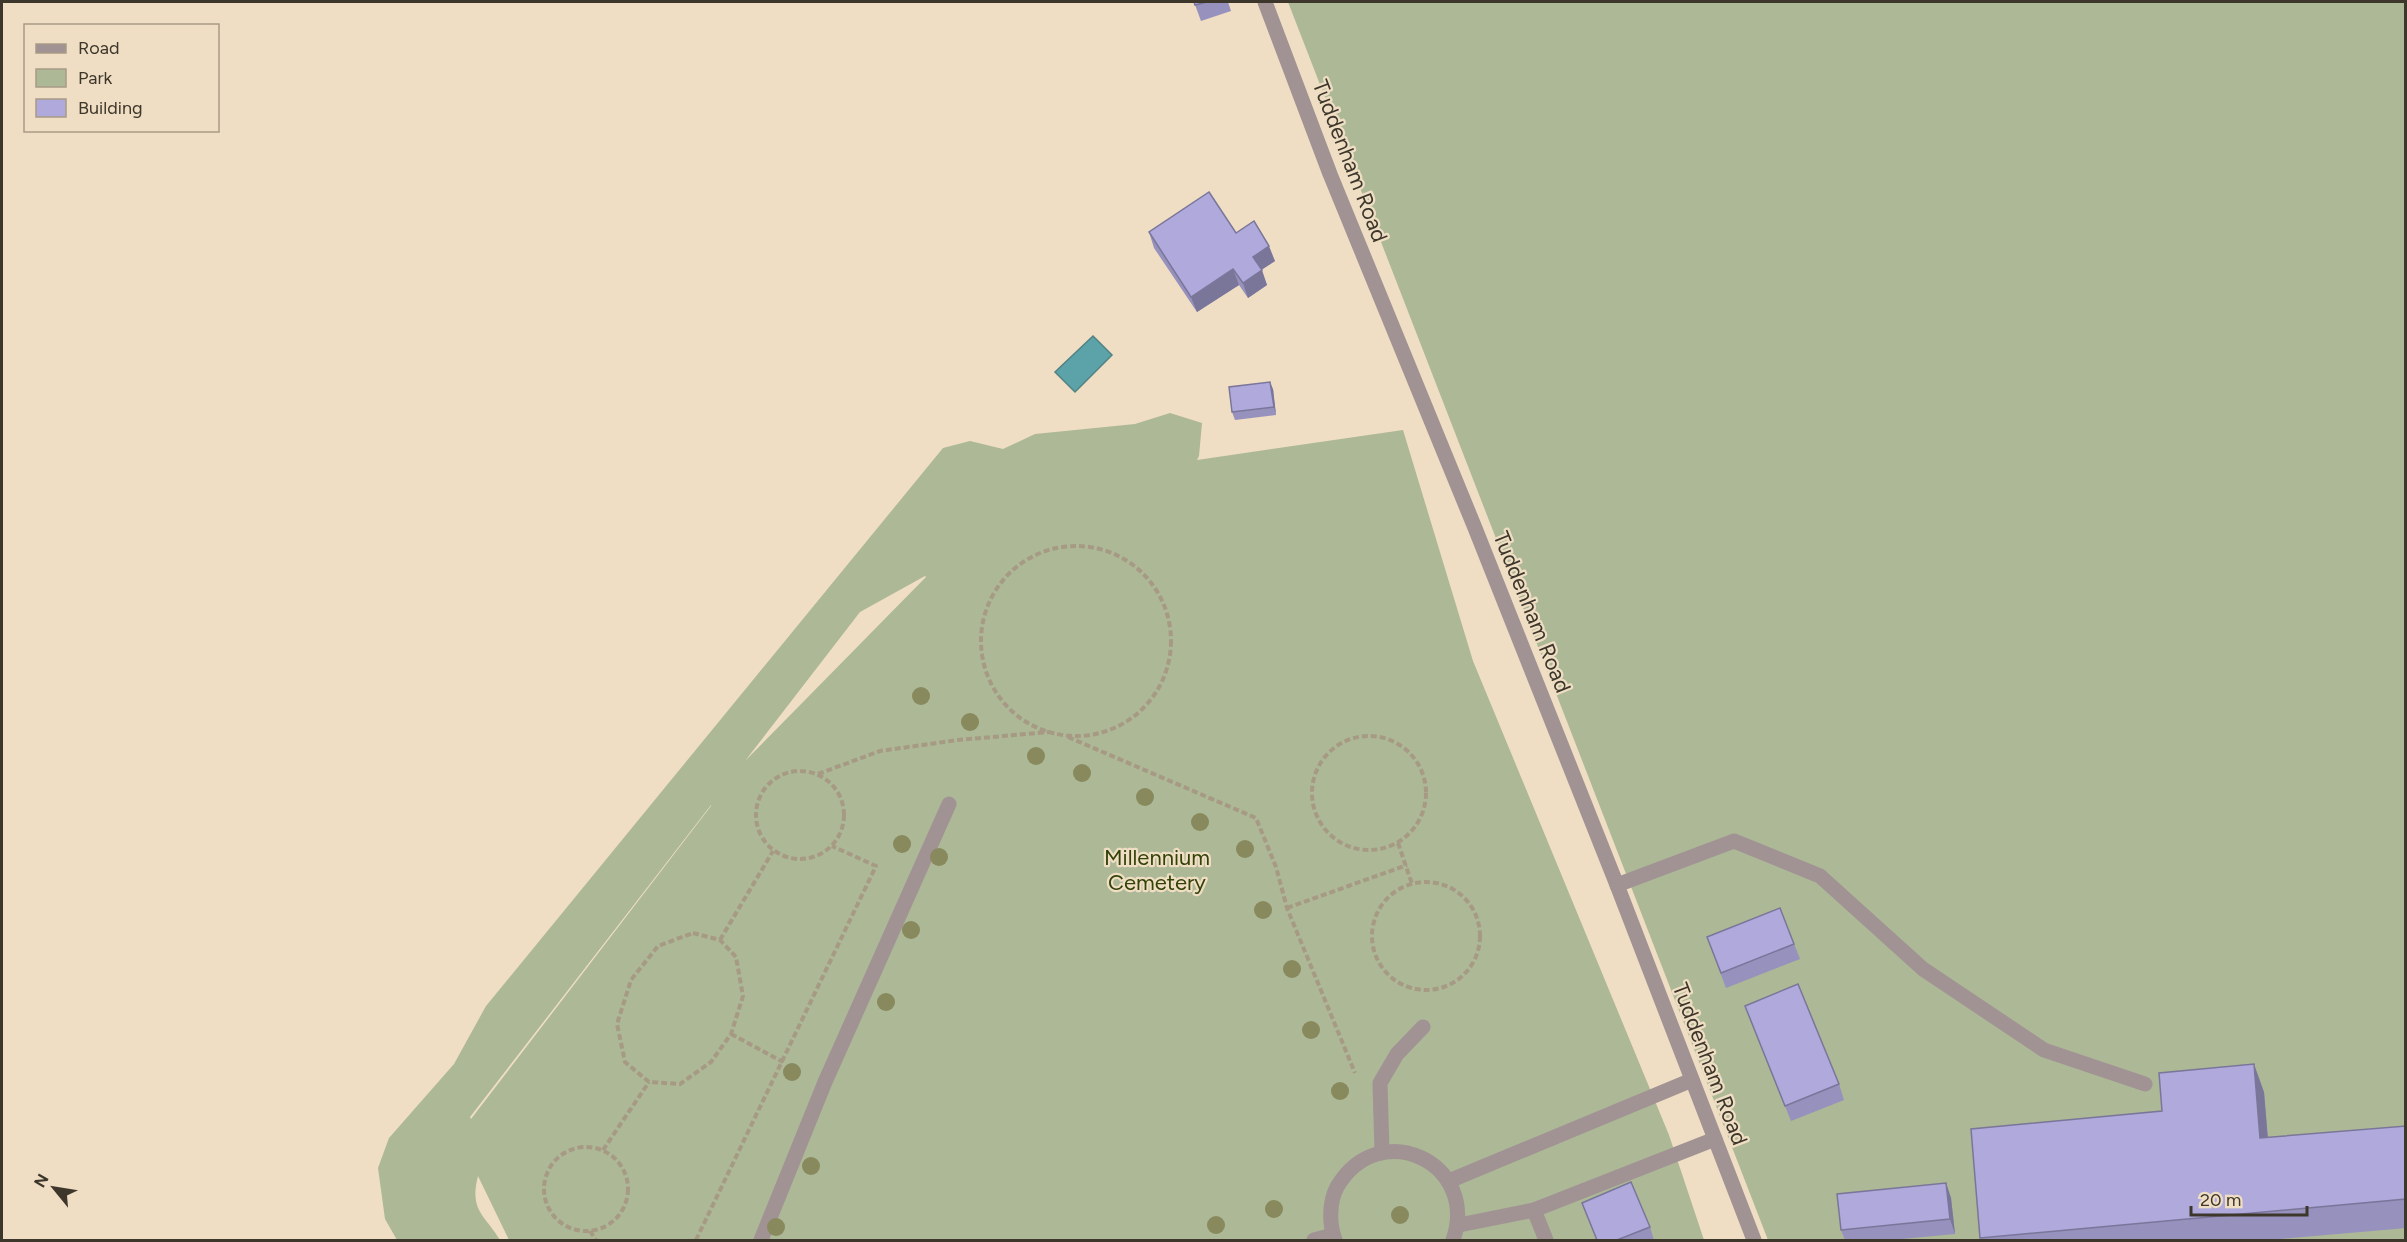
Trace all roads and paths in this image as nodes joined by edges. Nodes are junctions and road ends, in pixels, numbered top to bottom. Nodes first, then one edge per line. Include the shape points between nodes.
1 (1265, 2) edge
2 (1051, 731) junction
3 (1068, 737) junction
4 (818, 774) junction
5 (949, 804) dead end
6 (1398, 843) junction
7 (832, 846) junction
8 (774, 850) junction
9 (1407, 864) junction
10 (1412, 884) junction
11 (1617, 885) junction
12 (1287, 908) junction
13 (720, 940) junction
14 (1423, 1027) dead end
15 (731, 1034) junction
16 (783, 1062) junction
17 (1692, 1080) junction
18 (650, 1082) junction
19 (1380, 1083) junction
20 (2145, 1084) dead end
21 (1715, 1139) junction
22 (603, 1150) junction
23 (1382, 1152) junction
24 (1449, 1181) junction
25 (1534, 1210) junction
26 (1459, 1225) junction
27 (590, 1231) junction
28 (1334, 1238) edge
29 (596, 1240) edge
30 (696, 1240) edge
31 (761, 1240) edge
32 (1314, 1240) edge
33 (1454, 1240) edge
34 (1546, 1240) edge
35 (1754, 1240) edge

1 - 11 street, Tuddenham Road via 1330,174
2 - 3 path
2 - 3 path via 1030,725 1005,704 987,676 982,655 983,622 995,591 1027,560 1058,548 1091,547 1110,552 1138,568 1164,602 1172,640 1167,672 1155,695 1132,719 1101,734
2 - 4 path via 880,751
3 - 12 path via 1256,818
4 - 7 path via 836,789 843,802 841,831
4 - 8 path via 787,772 774,779 759,798 756,818 760,833
5 - 31 street via 825,1082
6 - 6 path via 1414,830 1423,812 1426,792 1422,770 1411,753 1392,740 1372,735 1350,738 1332,748 1319,763 1311,792 1315,815 1325,832 1346,846 1365,851
6 - 9 path
7 - 8 path via 804,859
7 - 16 path via 876,866
8 - 13 path
9 - 10 path
9 - 12 path
10 - 10 path via 1431,882 1450,887 1473,908 1479,921 1481,940 1474,962 1463,977 1440,990 1420,991 1402,986 1387,974 1373,949 1372,930 1377,914 1388,898
11 - 17 street, Tuddenham Road
11 - 20 street via 1734,841 1820,876 1923,969 2044,1050
12 - 19 path via 1355,1073
13 - 15 path via 736,957 743,996
13 - 18 path via 693,933 658,946 631,981 617,1024 625,1062
14 - 19 street via 1397,1054
15 - 16 path
15 - 18 path via 711,1062 680,1084
16 - 30 path
17 - 21 street, Tuddenham Road
17 - 24 street
18 - 22 path
19 - 23 street
21 - 25 street
21 - 35 street, Tuddenham Road
22 - 27 path via 622,1165 628,1193 617,1218
22 - 27 path via 573,1148 555,1160 544,1180 544,1198 550,1212 561,1224
23 - 24 street via 1405,1152 1426,1159
23 - 28 street via 1362,1160 1345,1174 1334,1193 1330,1212
24 - 26 street via 1458,1202
25 - 26 street
25 - 34 street
26 - 33 street
27 - 29 path
28 - 32 street

